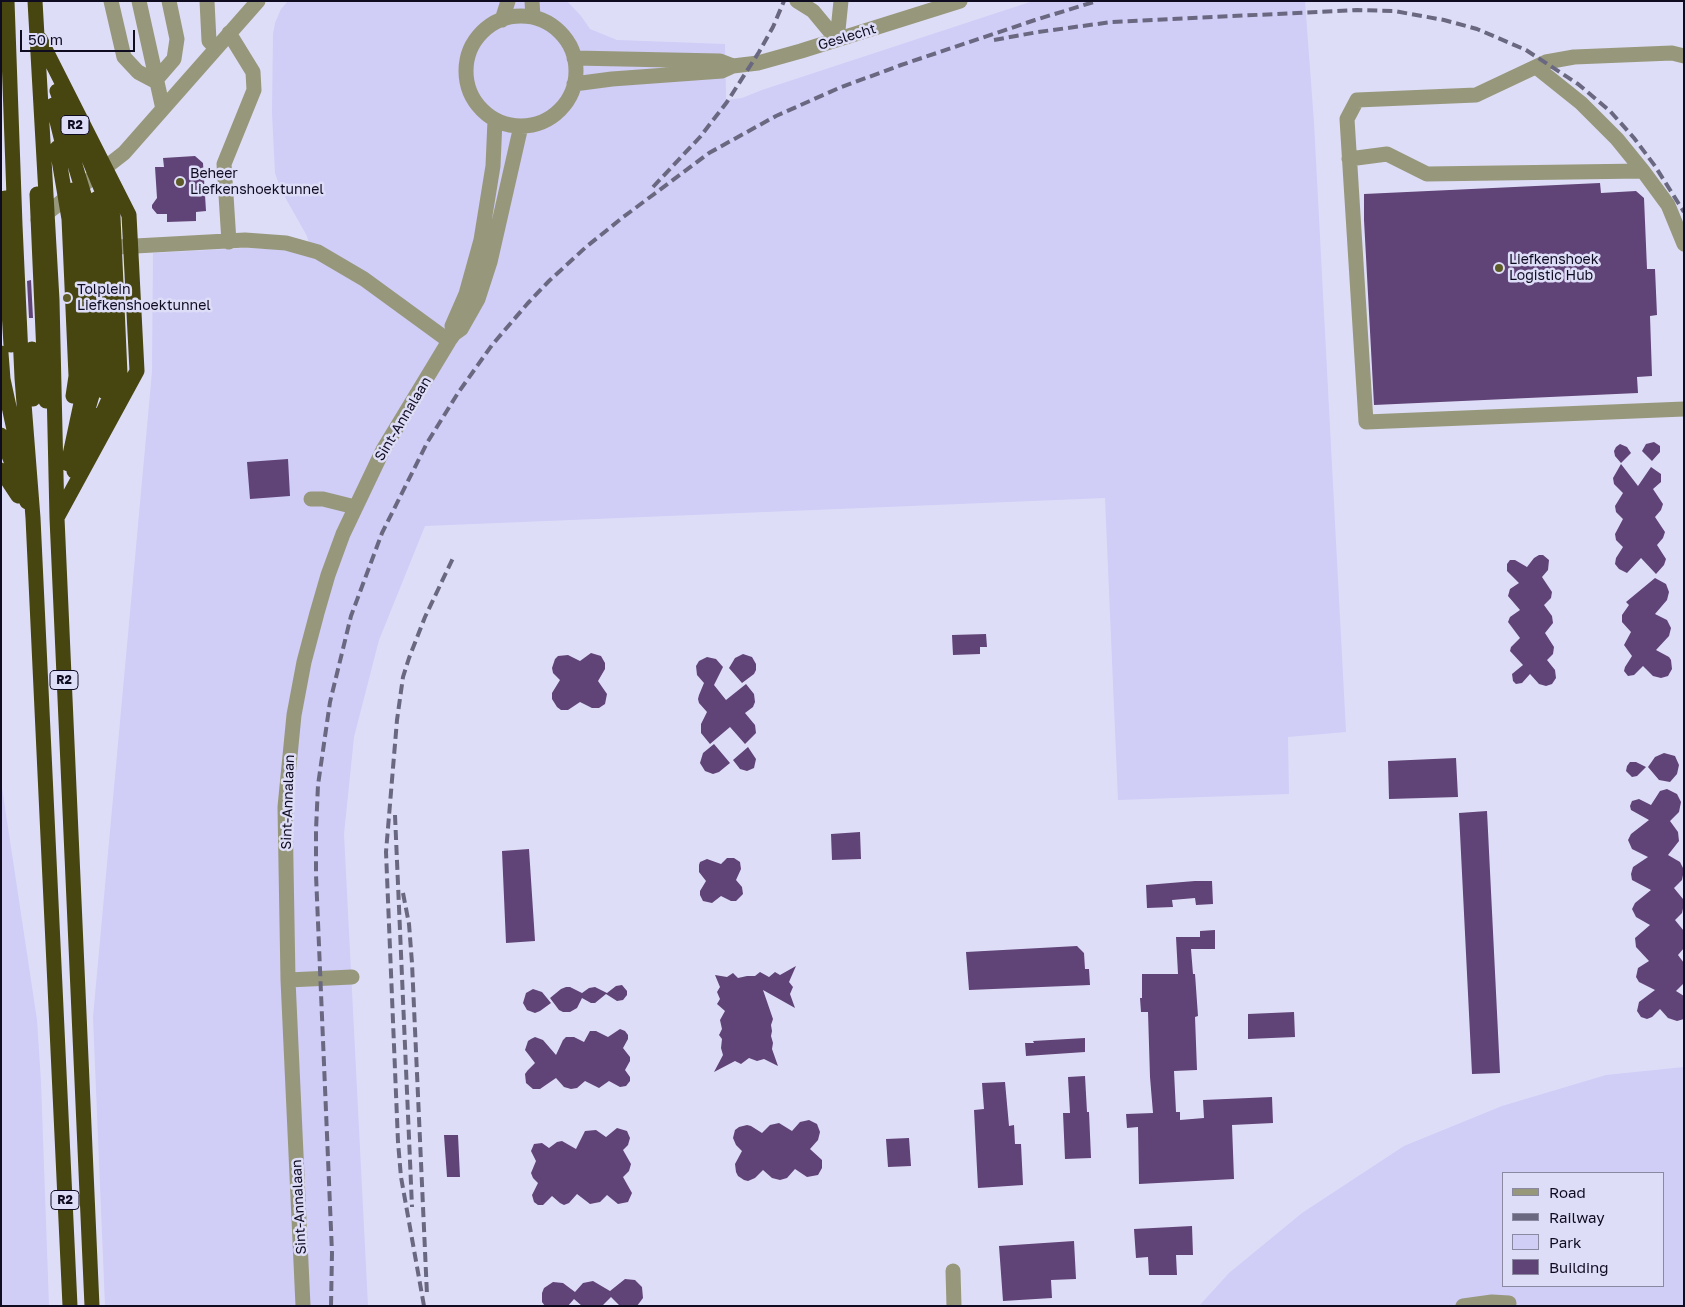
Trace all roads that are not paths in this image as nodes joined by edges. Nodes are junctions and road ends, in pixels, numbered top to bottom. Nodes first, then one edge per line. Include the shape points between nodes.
1 (7, 1) edge
2 (35, 1) edge
3 (111, 1) edge
4 (139, 1) edge
5 (169, 1) edge
6 (207, 1) edge
7 (258, 1) edge
8 (508, 1) edge
9 (532, 1) edge
10 (797, 1) edge
11 (841, 1) edge
12 (960, 1) edge
13 (533, 17) junction
14 (502, 20) junction
15 (229, 32) junction
16 (37, 33) junction
17 (8, 38) junction
18 (838, 40) junction
19 (216, 48) junction
20 (1, 56) edge
21 (1684, 56) edge
22 (574, 58) junction
23 (1, 61) edge
24 (1, 66) edge
25 (733, 66) junction
26 (1536, 67) junction
27 (1, 75) edge
28 (156, 81) junction
29 (574, 84) junction
30 (1, 91) edge
31 (163, 109) junction
32 (495, 120) junction
33 (521, 126) junction
34 (1, 130) edge
35 (1349, 159) junction
36 (1643, 171) junction
37 (73, 194) junction
38 (229, 242) junction
39 (1684, 244) edge
40 (130, 246) junction
41 (76, 250) junction
42 (451, 338) junction
43 (1, 353) edge
44 (1684, 409) edge
45 (1, 413) edge
46 (1, 435) edge
47 (1, 450) edge
48 (1, 460) edge
49 (1, 470) edge
50 (311, 500) dead end
51 (355, 507) junction
52 (33, 518) junction
53 (57, 518) junction
54 (352, 977) dead end
55 (288, 980) junction
56 (952, 1271) dead end
57 (1508, 1303) dead end
58 (70, 1306) edge
59 (92, 1306) edge
60 (303, 1306) edge
61 (954, 1306) edge
62 (1463, 1306) edge

1 - 17 highway, R2
2 - 16 highway, R2
3 - 28 street via 124,57 138,72
4 - 28 street
5 - 28 street via 177,39 174,59
6 - 19 street via 209,42
7 - 15 street
8 - 14 street
9 - 13 street
10 - 18 street via 813,11
11 - 18 street
12 - 18 street, Geslecht
13 - 14 street via 517,16
13 - 22 street via 559,32 569,44
14 - 32 street via 486,28 474,42 467,58 466,76 471,94 481,109
15 - 19 street
15 - 38 street via 253,72 254,90 224,164
16 - 37 highway, R2
16 - 37 highway, R2
16 - 37 highway, R2
16 - 37 highway, R2
17 - 20 highway, R2
17 - 23 highway, R2
17 - 24 highway, R2
17 - 27 highway, R2
17 - 30 highway, R2
17 - 34 highway, R2
17 - 52 highway, R2 via 33,378
18 - 25 street, Geslecht via 766,61
19 - 31 street
21 - 26 street via 1672,53 1574,57
22 - 25 street, Geslecht via 720,61
22 - 29 street
25 - 29 street, Geslecht via 722,71
26 - 35 street via 1476,95 1357,100 1347,119
26 - 36 street via 1581,103
28 - 31 street
29 - 33 street via 567,101 555,114 539,123
31 - 37 street via 124,153
32 - 33 street
32 - 42 street, Sint-Annalaan via 493,166 481,240 466,294 452,326
33 - 42 street, Sint-Annalaan via 490,262 478,299 461,329
35 - 36 street via 1387,154 1427,174
35 - 44 street via 1366,422
36 - 39 street via 1668,205
37 - 40 highway, R2 via 129,215
37 - 41 highway, R2
37 - 41 highway, R2 via 69,219
37 - 41 highway, R2 via 91,218
37 - 41 highway, R2 via 113,217
38 - 40 street
38 - 42 street via 286,243 318,252
40 - 41 street
40 - 53 highway, R2 via 137,371
41 - 53 highway, R2
41 - 53 highway, R2 via 87,375
41 - 53 highway, R2 via 44,377
41 - 53 highway, R2 via 109,375
42 - 51 street, Sint-Annalaan via 383,450
43 - 52 highway, R2 via 3,379
45 - 52 highway, R2
46 - 52 highway, R2
47 - 52 highway, R2
48 - 52 highway, R2
49 - 52 highway
50 - 51 street via 323,499
51 - 55 street, Sint-Annalaan via 328,575 304,662 294,715 284,807
52 - 58 highway, R2
53 - 59 highway, R2
54 - 55 street
55 - 60 street, Sint-Annalaan
56 - 61 street
57 - 62 street

